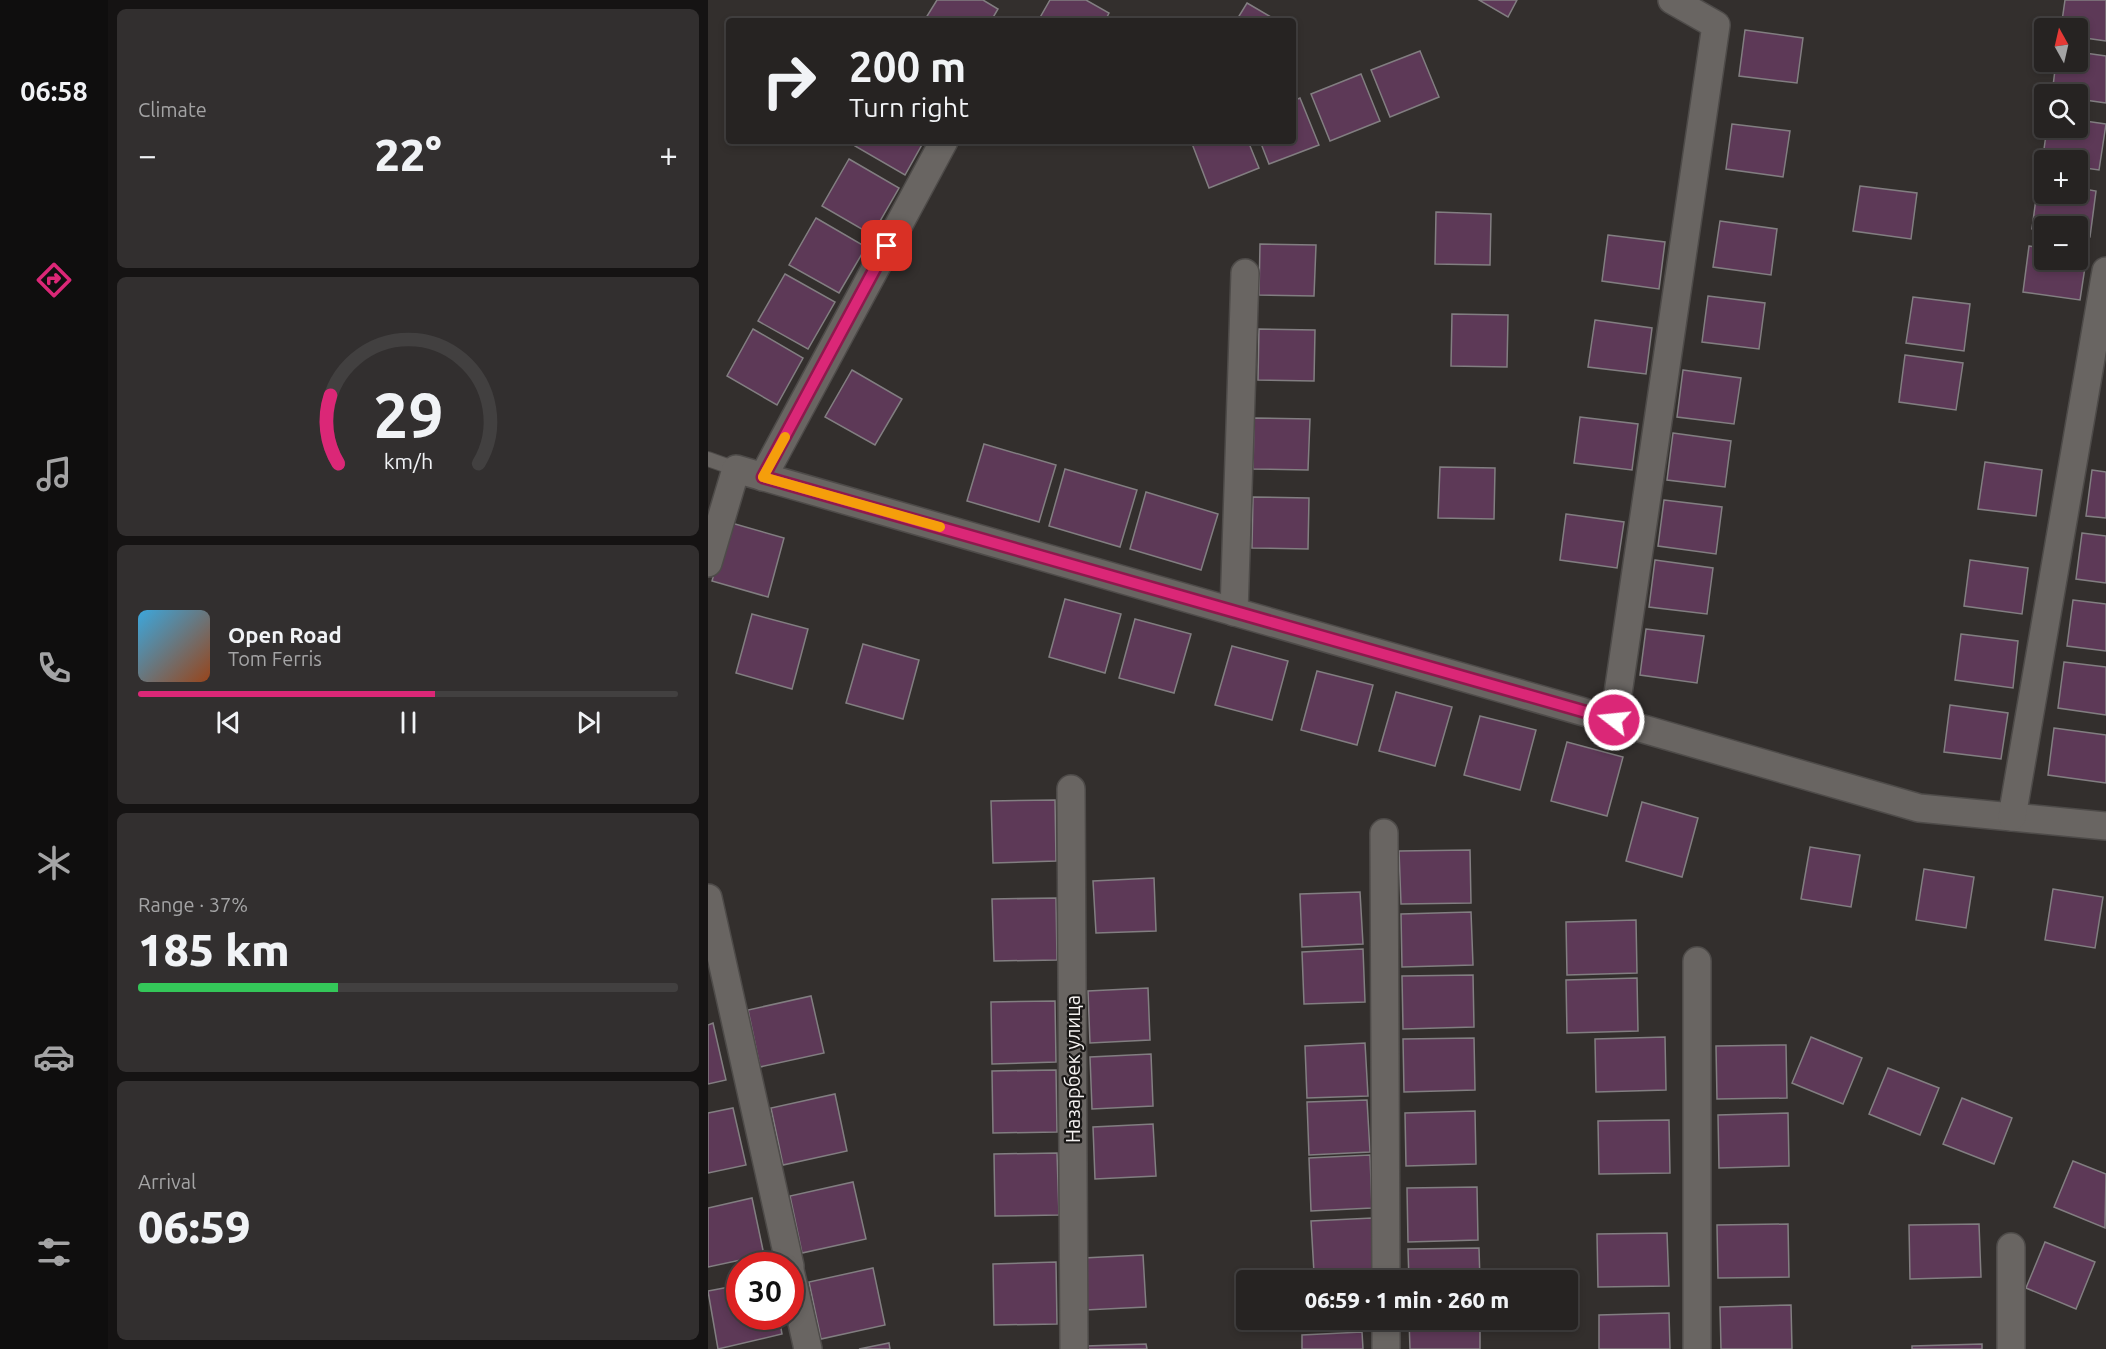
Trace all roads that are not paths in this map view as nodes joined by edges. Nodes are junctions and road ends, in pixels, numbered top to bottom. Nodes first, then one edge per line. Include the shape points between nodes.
1 (1672, 0) edge
2 (942, 144) edge
3 (2106, 271) edge
4 (1245, 273) dead end
5 (708, 459) edge
6 (736, 469) junction
7 (763, 477) junction
8 (708, 563) edge
9 (1234, 612) junction
10 (1614, 720) junction
11 (1071, 789) dead end
12 (2012, 817) junction
13 (2106, 826) edge
14 (1384, 833) dead end
15 (708, 898) edge
16 (1697, 961) dead end
17 (2011, 1247) dead end
18 (786, 1252) edge
19 (1386, 1270) edge
20 (804, 1330) edge
21 (1386, 1330) edge
22 (808, 1349) edge
23 (1074, 1349) edge
24 (1386, 1349) edge
25 (1697, 1349) edge
26 (2011, 1349) edge

1 - 10 street via 1716,25
2 - 7 street
3 - 12 street
4 - 9 street
5 - 6 lane
6 - 7 street
6 - 8 street
7 - 9 street
9 - 10 street
10 - 12 street via 1919,808
11 - 23 street, Назарбек улица
12 - 13 street
14 - 19 street
15 - 18 street
16 - 25 street
17 - 26 street
20 - 22 street
21 - 24 street

